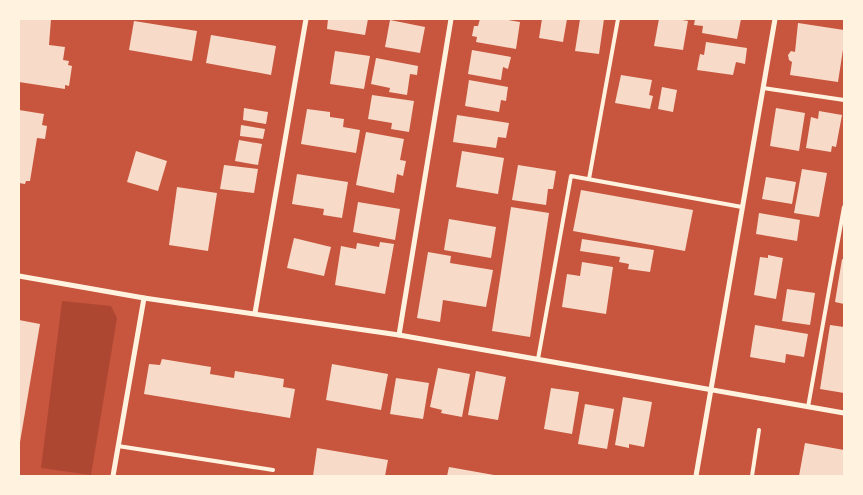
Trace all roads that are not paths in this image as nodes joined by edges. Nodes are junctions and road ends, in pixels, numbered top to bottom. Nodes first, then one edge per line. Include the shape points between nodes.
1 (306, 19) edge
2 (450, 19) edge
3 (618, 19) edge
4 (775, 19) edge
5 (763, 88) junction
6 (844, 100) edge
7 (589, 180) junction
8 (742, 207) junction
9 (844, 207) edge
10 (19, 276) edge
11 (144, 298) junction
12 (255, 313) junction
13 (399, 335) junction
14 (538, 359) junction
15 (710, 390) junction
16 (808, 407) junction
17 (844, 413) edge
18 (759, 430) dead end
19 (118, 446) junction
20 (273, 470) dead end
21 (113, 476) edge
22 (696, 476) edge
23 (752, 476) edge

1 - 12 street
2 - 13 street
3 - 7 lane
4 - 5 street
5 - 6 lane
5 - 8 street
7 - 8 lane
7 - 14 lane via 572,176
8 - 15 street
9 - 16 lane
10 - 11 street
11 - 12 street
11 - 19 street
12 - 13 street
13 - 14 street
14 - 15 street
15 - 16 street
15 - 22 street
16 - 17 street
18 - 23 lane
19 - 20 lane
19 - 21 street

